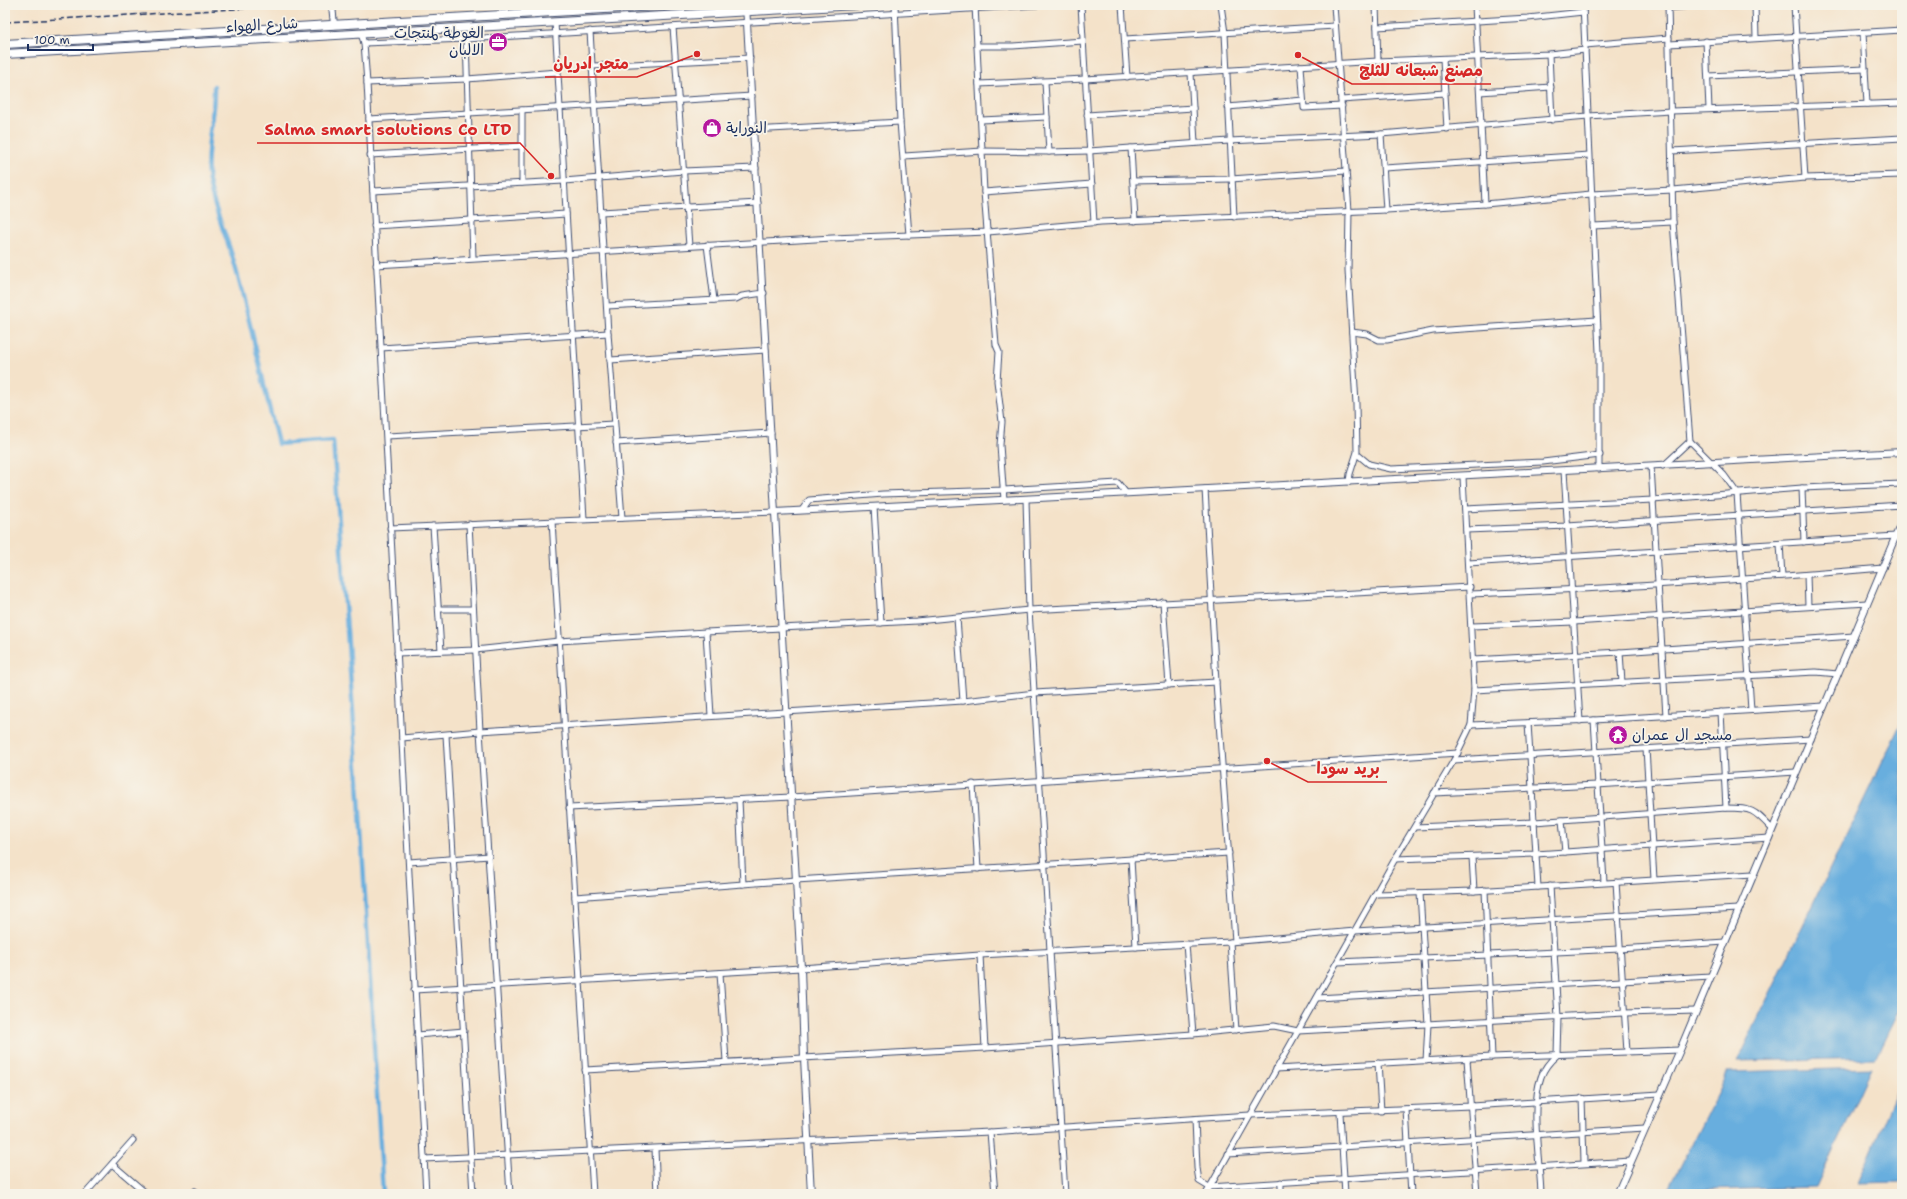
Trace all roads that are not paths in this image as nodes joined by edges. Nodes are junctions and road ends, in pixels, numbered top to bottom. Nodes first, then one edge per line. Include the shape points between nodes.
1 (332, 5) edge
2 (672, 5) edge
3 (852, 5) edge
4 (856, 5) edge
5 (895, 5) edge
6 (1037, 5) edge
7 (1081, 5) edge
8 (1122, 5) edge
9 (1221, 5) edge
10 (1334, 5) edge
11 (1376, 5) edge
12 (1475, 5) edge
13 (1583, 5) edge
14 (1704, 5) edge
15 (1755, 5) edge
16 (1794, 5) edge
17 (1668, 6) edge
18 (975, 7) edge
19 (747, 8) edge
20 (1583, 12) junction
21 (894, 13) junction
22 (555, 22) junction
23 (747, 22) junction
24 (1476, 22) junction
25 (334, 25) junction
26 (1335, 26) junction
27 (673, 27) junction
28 (1377, 27) junction
29 (1902, 30) edge
30 (590, 31) junction
31 (556, 33) junction
32 (1225, 33) junction
33 (1863, 33) junction
34 (361, 34) junction
35 (1796, 36) junction
36 (1756, 38) junction
37 (466, 39) junction
38 (1125, 39) junction
39 (1083, 41) junction
40 (1669, 41) junction
41 (1706, 41) junction
42 (364, 43) junction
43 (5, 44) edge
44 (977, 46) junction
45 (1585, 48) junction
46 (5, 54) edge
47 (1549, 54) junction
48 (1478, 57) junction
49 (750, 58) junction
50 (1443, 59) junction
51 (1378, 61) junction
52 (676, 62) junction
53 (1338, 65) junction
54 (594, 66) junction
55 (1302, 66) junction
56 (1865, 69) junction
57 (1227, 71) junction
58 (558, 72) junction
59 (1797, 72) junction
60 (1191, 73) junction
61 (1708, 76) junction
62 (1127, 77) junction
63 (467, 79) junction
64 (1085, 80) junction
65 (1045, 82) junction
66 (367, 83) junction
67 (979, 84) junction
68 (1550, 87) junction
69 (1480, 92) junction
70 (1445, 93) junction
71 (752, 96) junction
72 (678, 100) junction
73 (1303, 100) junction
74 (1341, 100) junction
75 (1902, 103) edge
76 (1867, 104) junction
77 (595, 105) junction
78 (1342, 106) junction
79 (560, 107) junction
80 (1228, 107) junction
81 (1799, 107) junction
82 (1193, 108) junction
83 (1709, 109) junction
84 (522, 110) junction
85 (1671, 111) junction
86 (468, 113) junction
87 (1087, 115) junction
88 (1588, 116) junction
89 (1047, 117) junction
90 (369, 118) junction
91 (981, 120) junction
92 (1552, 120) junction
93 (900, 122) junction
94 (1482, 126) junction
95 (1447, 129) junction
96 (754, 130) junction
97 (1381, 134) junction
98 (1344, 136) junction
99 (1902, 138) edge
100 (1229, 141) junction
101 (1195, 143) junction
102 (1802, 143) junction
103 (522, 146) junction
104 (1131, 148) junction
105 (470, 149) junction
106 (1089, 150) junction
107 (983, 151) junction
108 (1672, 151) junction
109 (1049, 152) junction
110 (1589, 155) junction
111 (370, 156) junction
112 (904, 156) junction
113 (1484, 162) junction
114 (756, 168) junction
115 (1384, 168) junction
116 (683, 170) junction
117 (1346, 171) junction
118 (1902, 175) edge
119 (600, 178) junction
120 (1805, 178) junction
121 (1231, 179) junction
122 (564, 181) junction
123 (1133, 181) junction
124 (522, 183) junction
125 (1092, 184) junction
126 (471, 185) junction
127 (1673, 190) junction
128 (372, 191) junction
129 (984, 192) junction
130 (1590, 194) junction
131 (758, 203) junction
132 (1484, 204) junction
133 (686, 207) junction
134 (1386, 210) junction
135 (1349, 211) junction
136 (601, 212) junction
137 (566, 214) junction
138 (1234, 218) junction
139 (472, 220) junction
140 (1135, 221) junction
141 (1673, 222) junction
142 (1094, 223) junction
143 (374, 226) junction
144 (1593, 226) junction
145 (988, 232) junction
146 (909, 235) junction
147 (761, 243) junction
148 (707, 245) junction
149 (689, 246) junction
150 (603, 251) junction
151 (569, 253) junction
152 (473, 258) junction
153 (376, 265) junction
154 (764, 294) junction
155 (714, 300) junction
156 (607, 306) junction
157 (1597, 320) junction
158 (1352, 332) junction
159 (608, 333) junction
160 (573, 336) junction
161 (382, 348) junction
162 (766, 350) junction
163 (610, 360) junction
164 (614, 424) junction
165 (579, 426) junction
166 (771, 433) junction
167 (387, 436) junction
168 (1690, 440) junction
169 (616, 443) junction
170 (1902, 452) edge
171 (1357, 454) junction
172 (1600, 455) junction
173 (1711, 462) junction
174 (1651, 466) junction
175 (1663, 466) junction
176 (1599, 469) junction
177 (1564, 471) junction
178 (1463, 477) junction
179 (1349, 482) junction
180 (1902, 484) edge
181 (1802, 488) junction
182 (1205, 489) junction
183 (1004, 490) junction
184 (1126, 493) junction
185 (1737, 493) junction
186 (1026, 499) junction
187 (1004, 500) junction
188 (1653, 500) junction
189 (1566, 504) junction
190 (1902, 505) edge
191 (874, 507) junction
192 (1465, 509) junction
193 (802, 510) junction
194 (1802, 510) junction
195 (774, 512) junction
196 (1738, 515) junction
197 (622, 518) junction
198 (584, 519) junction
199 (1654, 520) junction
200 (552, 521) junction
201 (1902, 521) edge
202 (469, 524) junction
203 (434, 526) junction
204 (1567, 526) junction
205 (390, 528) junction
206 (1466, 530) junction
207 (1896, 536) junction
208 (1804, 542) junction
209 (1780, 544) junction
210 (1740, 546) junction
211 (1656, 551) junction
212 (1570, 557) junction
213 (1468, 563) junction
214 (1883, 568) junction
215 (1807, 575) junction
216 (1782, 576) junction
217 (1742, 580) junction
218 (1658, 585) junction
219 (1470, 587) junction
220 (1572, 590) junction
221 (1470, 594) junction
222 (1212, 599) junction
223 (1163, 602) junction
224 (1867, 603) junction
225 (1808, 606) junction
226 (438, 609) junction
227 (473, 609) junction
228 (1029, 610) junction
229 (1744, 611) junction
230 (1660, 616) junction
231 (957, 618) junction
232 (1574, 622) junction
233 (881, 623) junction
234 (1472, 626) junction
235 (782, 628) junction
236 (706, 632) junction
237 (1854, 636) junction
238 (559, 641) junction
239 (1746, 644) junction
240 (1662, 649) junction
241 (475, 650) junction
242 (441, 651) junction
243 (1620, 652) junction
244 (397, 653) junction
245 (1576, 655) junction
246 (1473, 660) junction
247 (1838, 674) junction
248 (1748, 676) junction
249 (1663, 681) junction
250 (1216, 682) junction
251 (1622, 684) junction
252 (1169, 685) junction
253 (1578, 685) junction
254 (1474, 690) junction
255 (1035, 693) junction
256 (962, 701) junction
257 (1824, 706) junction
258 (1751, 710) junction
259 (786, 711) junction
260 (1721, 712) junction
261 (712, 716) junction
262 (1666, 716) junction
263 (1594, 720) junction
264 (1580, 721) junction
265 (1528, 723) junction
266 (564, 725) junction
267 (1471, 725) junction
268 (480, 731) junction
269 (446, 735) junction
270 (402, 738) junction
271 (1811, 739) junction
272 (1723, 744) junction
273 (1646, 749) junction
274 (1597, 752) junction
275 (1458, 753) junction
276 (1530, 756) junction
277 (1454, 760) junction
278 (1223, 769) junction
279 (1796, 772) junction
280 (1724, 778) junction
281 (1040, 780) junction
282 (1649, 782) junction
283 (973, 784) junction
284 (1597, 785) junction
285 (1532, 789) junction
286 (1434, 793) junction
287 (791, 797) junction
288 (739, 800) junction
289 (569, 808) junction
290 (1726, 808) junction
291 (1651, 814) junction
292 (1600, 817) junction
293 (1562, 820) junction
294 (1534, 822) junction
295 (1415, 827) junction
296 (1772, 829) junction
297 (1769, 838) junction
298 (1653, 845) junction
299 (1602, 849) junction
300 (1565, 852) junction
301 (1229, 853) junction
302 (1536, 854) junction
303 (489, 856) junction
304 (1472, 857) junction
305 (453, 859) junction
306 (1131, 859) junction
307 (1395, 859) junction
308 (409, 862) junction
309 (1044, 865) junction
310 (978, 868) junction
311 (1753, 874) junction
312 (796, 880) junction
313 (1654, 880) junction
314 (1604, 882) junction
315 (1616, 882) junction
316 (743, 884) junction
317 (1550, 886) junction
318 (1538, 887) junction
319 (1485, 890) junction
320 (1474, 891) junction
321 (1420, 893) junction
322 (1377, 894) junction
323 (575, 897) junction
324 (1738, 909) junction
325 (1617, 917) junction
326 (1552, 920) junction
327 (1486, 923) junction
328 (1422, 928) junction
329 (1355, 931) junction
330 (1233, 941) junction
331 (1725, 942) junction
332 (1186, 944) junction
333 (1136, 947) junction
334 (1620, 949) junction
335 (1049, 951) junction
336 (1555, 951) junction
337 (1488, 954) junction
338 (980, 955) junction
339 (1424, 959) junction
340 (1338, 962) junction
341 (801, 968) junction
342 (720, 973) junction
343 (1711, 976) junction
344 (580, 981) junction
345 (1621, 982) junction
346 (497, 985) junction
347 (1556, 985) junction
348 (461, 988) junction
349 (1490, 988) junction
350 (414, 990) junction
351 (1426, 991) junction
352 (1317, 998) junction
353 (1696, 1011) junction
354 (1624, 1013) junction
355 (1558, 1017) junction
356 (1491, 1021) junction
357 (1428, 1024) junction
358 (1236, 1030) junction
359 (464, 1031) junction
360 (1298, 1031) junction
361 (1193, 1034) junction
362 (417, 1035) junction
363 (1057, 1043) junction
364 (985, 1048) junction
365 (1680, 1050) junction
366 (1627, 1052) junction
367 (1557, 1055) junction
368 (1492, 1057) junction
369 (804, 1058) junction
370 (1467, 1058) junction
371 (726, 1061) junction
372 (1426, 1061) junction
373 (1378, 1063) junction
374 (1276, 1069) junction
375 (585, 1070) junction
376 (1660, 1094) junction
377 (1582, 1098) junction
378 (1537, 1101) junction
379 (1470, 1106) junction
380 (1406, 1109) junction
381 (1382, 1111) junction
382 (1340, 1113) junction
383 (1250, 1115) junction
384 (1195, 1119) junction
385 (1061, 1127) junction
386 (1645, 1128) junction
387 (1584, 1131) junction
388 (990, 1132) junction
389 (1537, 1134) junction
390 (1474, 1138) junction
391 (133, 1140) dead end
392 (808, 1141) junction
393 (1408, 1142) junction
394 (1342, 1146) junction
395 (655, 1149) junction
396 (590, 1152) junction
397 (1228, 1154) junction
398 (507, 1155) junction
399 (471, 1157) junction
400 (424, 1159) junction
401 (1631, 1161) junction
402 (1584, 1162) junction
403 (112, 1164) junction
404 (1540, 1166) junction
405 (1476, 1171) junction
406 (1410, 1176) junction
407 (1344, 1178) junction
408 (1281, 1182) junction
409 (1209, 1187) junction
410 (85, 1194) edge
411 (147, 1194) edge
412 (426, 1194) edge
413 (473, 1194) edge
414 (510, 1194) edge
415 (593, 1194) edge
416 (657, 1194) edge
417 (811, 1194) edge
418 (995, 1194) edge
419 (1065, 1194) edge
420 (1206, 1194) edge
421 (1281, 1194) edge
422 (1345, 1194) edge
423 (1411, 1194) edge
424 (1477, 1194) edge
425 (1541, 1194) edge
426 (1617, 1194) edge

1 - 25 street
2 - 25 highway, شارع الهواء
3 - 4 highway, شارع الهواء
3 - 19 highway, شارع الهواء
5 - 21 street
6 - 18 street
7 - 39 street
8 - 38 street
9 - 32 street
10 - 26 street
11 - 28 street
12 - 24 street
13 - 20 street
14 - 17 street
15 - 36 street
16 - 35 street
17 - 40 street
18 - 21 street
18 - 44 street
19 - 22 highway, شارع الهواء
19 - 23 street
20 - 24 street
20 - 45 street
21 - 23 street
21 - 93 street
22 - 31 street
22 - 34 highway, شارع الهواء
23 - 27 street
23 - 49 street
24 - 28 street
24 - 48 street
25 - 43 highway, شارع الهواء
26 - 32 street
26 - 53 street
27 - 30 street
27 - 52 street
28 - 51 street
29 - 33 street
30 - 31 street
30 - 54 street
31 - 37 street
31 - 58 street
32 - 38 street
32 - 57 street
33 - 35 street
33 - 56 street
34 - 42 street
34 - 46 highway, شارع الهواء
35 - 36 street
35 - 59 street
36 - 41 street
37 - 42 street
37 - 63 street
38 - 62 street
39 - 44 street
39 - 64 street
40 - 41 street
40 - 45 street
40 - 85 street
41 - 61 street
42 - 66 street
44 - 67 street
45 - 47 street
45 - 88 street
47 - 48 street
47 - 68 street
48 - 50 street
48 - 69 street
49 - 52 street
49 - 71 street
50 - 51 street
50 - 70 street
51 - 53 street
52 - 54 street
52 - 72 street
53 - 55 street
53 - 74 street
54 - 77 street
55 - 57 street
55 - 73 street
56 - 59 street
56 - 76 street
57 - 60 street
57 - 80 street
58 - 63 street
58 - 79 street
59 - 61 street
59 - 81 street
60 - 62 street
60 - 82 street
61 - 83 street
62 - 64 street
63 - 66 street
63 - 86 street
64 - 65 street
64 - 87 street
65 - 67 street
65 - 89 street
66 - 90 street
67 - 91 street
68 - 69 street
68 - 92 street
69 - 94 street
70 - 74 street
70 - 95 street
71 - 72 street
71 - 96 street
72 - 77 street
72 - 116 street
73 - 78 street via 1304,108
73 - 80 street
74 - 78 street
75 - 76 street
76 - 81 street
77 - 79 street
77 - 119 street
78 - 98 street
79 - 84 street
79 - 122 street
80 - 100 street
81 - 83 street
81 - 102 street
82 - 87 street
82 - 101 street
83 - 85 street
84 - 86 street
84 - 103 street
85 - 88 street
85 - 108 street
86 - 90 street
86 - 105 street
87 - 106 street
88 - 92 street
88 - 110 street
89 - 91 street
89 - 109 street
90 - 111 street
91 - 107 street
92 - 94 street
93 - 96 street
93 - 112 street
94 - 95 street
94 - 113 street
95 - 97 street
96 - 114 street
97 - 98 street
97 - 115 street
98 - 100 street
98 - 117 street
99 - 102 street
100 - 101 street
100 - 121 street
101 - 104 street
102 - 108 street
102 - 120 street
103 - 105 street
103 - 124 street
104 - 106 street
104 - 123 street
105 - 111 street
105 - 126 street
106 - 109 street
106 - 125 street
107 - 109 street
107 - 112 street
107 - 129 street
108 - 127 street
110 - 113 street
110 - 130 street
111 - 128 street
112 - 146 street
113 - 115 street
113 - 132 street
114 - 116 street
114 - 131 street
115 - 134 street
116 - 119 street
116 - 133 street
117 - 121 street
117 - 135 street
118 - 120 street
119 - 122 street
119 - 136 street
120 - 127 street
121 - 123 street
121 - 138 street
122 - 124 street
122 - 137 street
123 - 140 street
124 - 126 street
125 - 129 street
125 - 142 street
126 - 128 street
126 - 139 street
127 - 130 street
127 - 141 street
128 - 143 street
129 - 145 street
130 - 132 street
130 - 144 street
131 - 133 street
131 - 147 street
132 - 134 street
133 - 136 street
133 - 149 street
134 - 135 street
135 - 138 street
135 - 158 street via 1348,270
136 - 150 street
137 - 139 street
137 - 151 street
138 - 140 street
139 - 143 street
139 - 152 street
140 - 142 street
141 - 144 street
141 - 168 street
142 - 145 street
143 - 153 street
144 - 157 street
145 - 146 street
145 - 183 street via 996,345 999,352 997,380 1002,422 1000,445
146 - 147 street
147 - 148 street
147 - 154 street
148 - 149 street
148 - 155 street
149 - 150 street
150 - 151 street
150 - 156 street
151 - 152 street
151 - 160 street
152 - 153 street
153 - 161 street
154 - 155 street
154 - 162 street
155 - 156 street
156 - 159 street
157 - 158 street via 1433,331 1387,340
157 - 172 street
158 - 171 street
159 - 160 street
159 - 163 street
160 - 161 street
160 - 165 street
161 - 167 street
162 - 163 street
162 - 166 street
163 - 164 street
164 - 165 street
164 - 169 street
165 - 167 street
165 - 198 street
166 - 169 street
166 - 195 street
167 - 205 street
168 - 173 street
168 - 175 street
169 - 197 street
170 - 173 street
171 - 172 street via 1369,464 1391,469 1537,462
171 - 179 street
172 - 176 street
173 - 175 street
173 - 185 street
174 - 175 street
174 - 176 street
174 - 188 street
176 - 177 street
177 - 178 street
177 - 189 street
178 - 179 street
178 - 192 street
179 - 182 street
180 - 181 street
181 - 185 street
181 - 194 street
182 - 184 street
182 - 222 street
183 - 184 street via 1118,483
183 - 187 street
183 - 193 street via 819,499 807,502
184 - 186 street
185 - 188 street
185 - 196 street
186 - 187 street
186 - 228 street
187 - 191 street
188 - 189 street
188 - 199 street
189 - 192 street
189 - 204 street
190 - 194 street
191 - 193 street
191 - 233 street
192 - 206 street
193 - 195 street
194 - 196 street
194 - 208 street
195 - 197 street
195 - 235 street
196 - 199 street
196 - 210 street
197 - 198 street
198 - 200 street
199 - 204 street
199 - 211 street
200 - 202 street
200 - 238 street
201 - 207 street
202 - 203 street
202 - 227 street
203 - 205 street
203 - 226 street
204 - 206 street
204 - 212 street
205 - 244 street
206 - 213 street
207 - 208 street
207 - 214 street
208 - 209 street
209 - 210 street
209 - 216 street
210 - 211 street
210 - 217 street
211 - 212 street
211 - 218 street
212 - 213 street
212 - 220 street
213 - 219 street
214 - 215 street
214 - 224 street
215 - 216 street
215 - 225 street
216 - 217 street
217 - 218 street
217 - 229 street
218 - 220 street
218 - 230 street
219 - 221 street
219 - 222 street
220 - 221 street
220 - 232 street
221 - 234 street
222 - 223 street
222 - 250 street
223 - 228 street
223 - 252 street
224 - 225 street
224 - 237 street
225 - 229 street
226 - 227 street
226 - 242 street
227 - 241 street
228 - 231 street
228 - 255 street
229 - 230 street
229 - 239 street
230 - 232 street
230 - 240 street
231 - 233 street
231 - 256 street
232 - 234 street
232 - 245 street
233 - 235 street
234 - 246 street
235 - 236 street
235 - 259 street
236 - 238 street
236 - 261 street
237 - 239 street
237 - 247 street
238 - 241 street
238 - 266 street
239 - 240 street
239 - 248 street
240 - 243 street
240 - 249 street
241 - 242 street
241 - 268 street
242 - 244 street
243 - 245 street
243 - 251 street
244 - 270 street
245 - 246 street
245 - 253 street
246 - 254 street
247 - 248 street via 1816,672
247 - 257 street
248 - 249 street
248 - 258 street
249 - 251 street
249 - 262 street
250 - 252 street
250 - 278 street
251 - 253 street
252 - 255 street
253 - 254 street
253 - 264 street
254 - 267 street
255 - 256 street
255 - 281 street
256 - 259 street
257 - 258 street
257 - 271 street
258 - 260 street
259 - 261 street
259 - 287 street
260 - 262 street
260 - 272 street
261 - 266 street
262 - 263 street
263 - 264 street
263 - 274 street
264 - 265 street
265 - 267 street
265 - 276 street
266 - 268 street
266 - 289 street
267 - 275 street
268 - 269 street
268 - 303 street
269 - 270 street
269 - 305 street
270 - 308 street
271 - 272 street
271 - 279 street
272 - 273 street
272 - 280 street
273 - 274 street
273 - 282 street
274 - 276 street
274 - 284 street
275 - 277 street
275 - 278 street
276 - 277 street
276 - 285 street
277 - 286 street
278 - 281 street
278 - 301 street
279 - 280 street
279 - 296 street
280 - 282 street
280 - 290 street
281 - 283 street
281 - 309 street
282 - 284 street
282 - 291 street
283 - 287 street
283 - 310 street
284 - 285 street
284 - 292 street
285 - 286 street
285 - 294 street
286 - 295 street
287 - 288 street
287 - 312 street
288 - 289 street
288 - 316 street
289 - 323 street
290 - 291 street
290 - 296 street via 1749,809
291 - 292 street
291 - 298 street
292 - 293 street
292 - 299 street
293 - 294 street
293 - 300 street
294 - 295 street
294 - 302 street
295 - 307 street
296 - 297 street
297 - 298 street
297 - 311 street
298 - 299 street
298 - 313 street
299 - 300 street
299 - 314 street
300 - 302 street
301 - 306 street
301 - 330 street
302 - 304 street
302 - 318 street
303 - 305 street
303 - 346 street
304 - 307 street
304 - 320 street
305 - 308 street
305 - 348 street
306 - 309 street
306 - 333 street
307 - 322 street
308 - 350 street
309 - 310 street
309 - 335 street
310 - 312 street
311 - 313 street
311 - 324 street
312 - 316 street
312 - 341 street
313 - 315 street
314 - 315 street
314 - 317 street
315 - 325 street
316 - 323 street
317 - 318 street
317 - 326 street
318 - 319 street
319 - 320 street
319 - 327 street
320 - 321 street
321 - 322 street
321 - 328 street
322 - 329 street
323 - 344 street
324 - 325 street
324 - 331 street
325 - 326 street
325 - 334 street
326 - 327 street
326 - 336 street
327 - 328 street
327 - 337 street
328 - 329 street
328 - 339 street
329 - 330 street
329 - 340 street
330 - 332 street
330 - 358 street
331 - 334 street
331 - 343 street
332 - 333 street
332 - 361 street
333 - 335 street
334 - 336 street
334 - 345 street
335 - 338 street
335 - 363 street
336 - 337 street
336 - 347 street
337 - 339 street
337 - 349 street
338 - 341 street
338 - 364 street
339 - 340 street
339 - 351 street
340 - 352 street
341 - 342 street
341 - 369 street
342 - 344 street
342 - 371 street
343 - 345 street
343 - 353 street
344 - 346 street
344 - 375 street
345 - 347 street
345 - 354 street
346 - 348 street
346 - 398 street
347 - 349 street
347 - 355 street
348 - 350 street
348 - 359 street
349 - 351 street
349 - 356 street
350 - 362 street
351 - 352 street
351 - 357 street
352 - 360 street
353 - 354 street
353 - 365 street
354 - 355 street
354 - 366 street
355 - 356 street
355 - 367 street
356 - 357 street
356 - 368 street
357 - 360 street
357 - 372 street
358 - 360 street via 1274,1026
358 - 361 street
359 - 362 street
359 - 399 street
360 - 374 street
361 - 363 street
362 - 400 street
363 - 364 street
363 - 385 street
364 - 369 street
365 - 366 street
365 - 376 street
366 - 367 street
367 - 368 street
367 - 378 street via 1545,1068
368 - 370 street
369 - 371 street
369 - 392 street
370 - 372 street
370 - 379 street
371 - 375 street
372 - 373 street
373 - 374 street
373 - 381 street
374 - 383 street
375 - 396 street
376 - 377 street
376 - 386 street
377 - 378 street
377 - 387 street
378 - 379 street
378 - 389 street
379 - 380 street
379 - 390 street
380 - 381 street
380 - 393 street
381 - 382 street
382 - 383 street
382 - 394 street
383 - 384 street
383 - 397 street
384 - 385 street
384 - 409 street via 1199,1181
385 - 388 street
385 - 419 street
386 - 387 street
386 - 401 street
387 - 389 street
387 - 402 street
388 - 392 street
388 - 418 street
389 - 390 street
389 - 404 street
390 - 393 street
390 - 405 street
391 - 403 street
392 - 395 street
392 - 417 street
393 - 394 street
393 - 406 street
394 - 397 street
394 - 407 street
395 - 396 street
395 - 416 street
396 - 398 street
396 - 415 street
397 - 409 street
398 - 399 street
398 - 414 street
399 - 400 street
399 - 413 street
400 - 412 street
401 - 402 street
401 - 426 street
402 - 404 street
403 - 410 street
403 - 411 street
404 - 405 street
404 - 425 street
405 - 406 street
405 - 424 street
406 - 407 street
406 - 423 street
407 - 408 street
407 - 422 street
408 - 409 street
408 - 421 street
409 - 420 street

